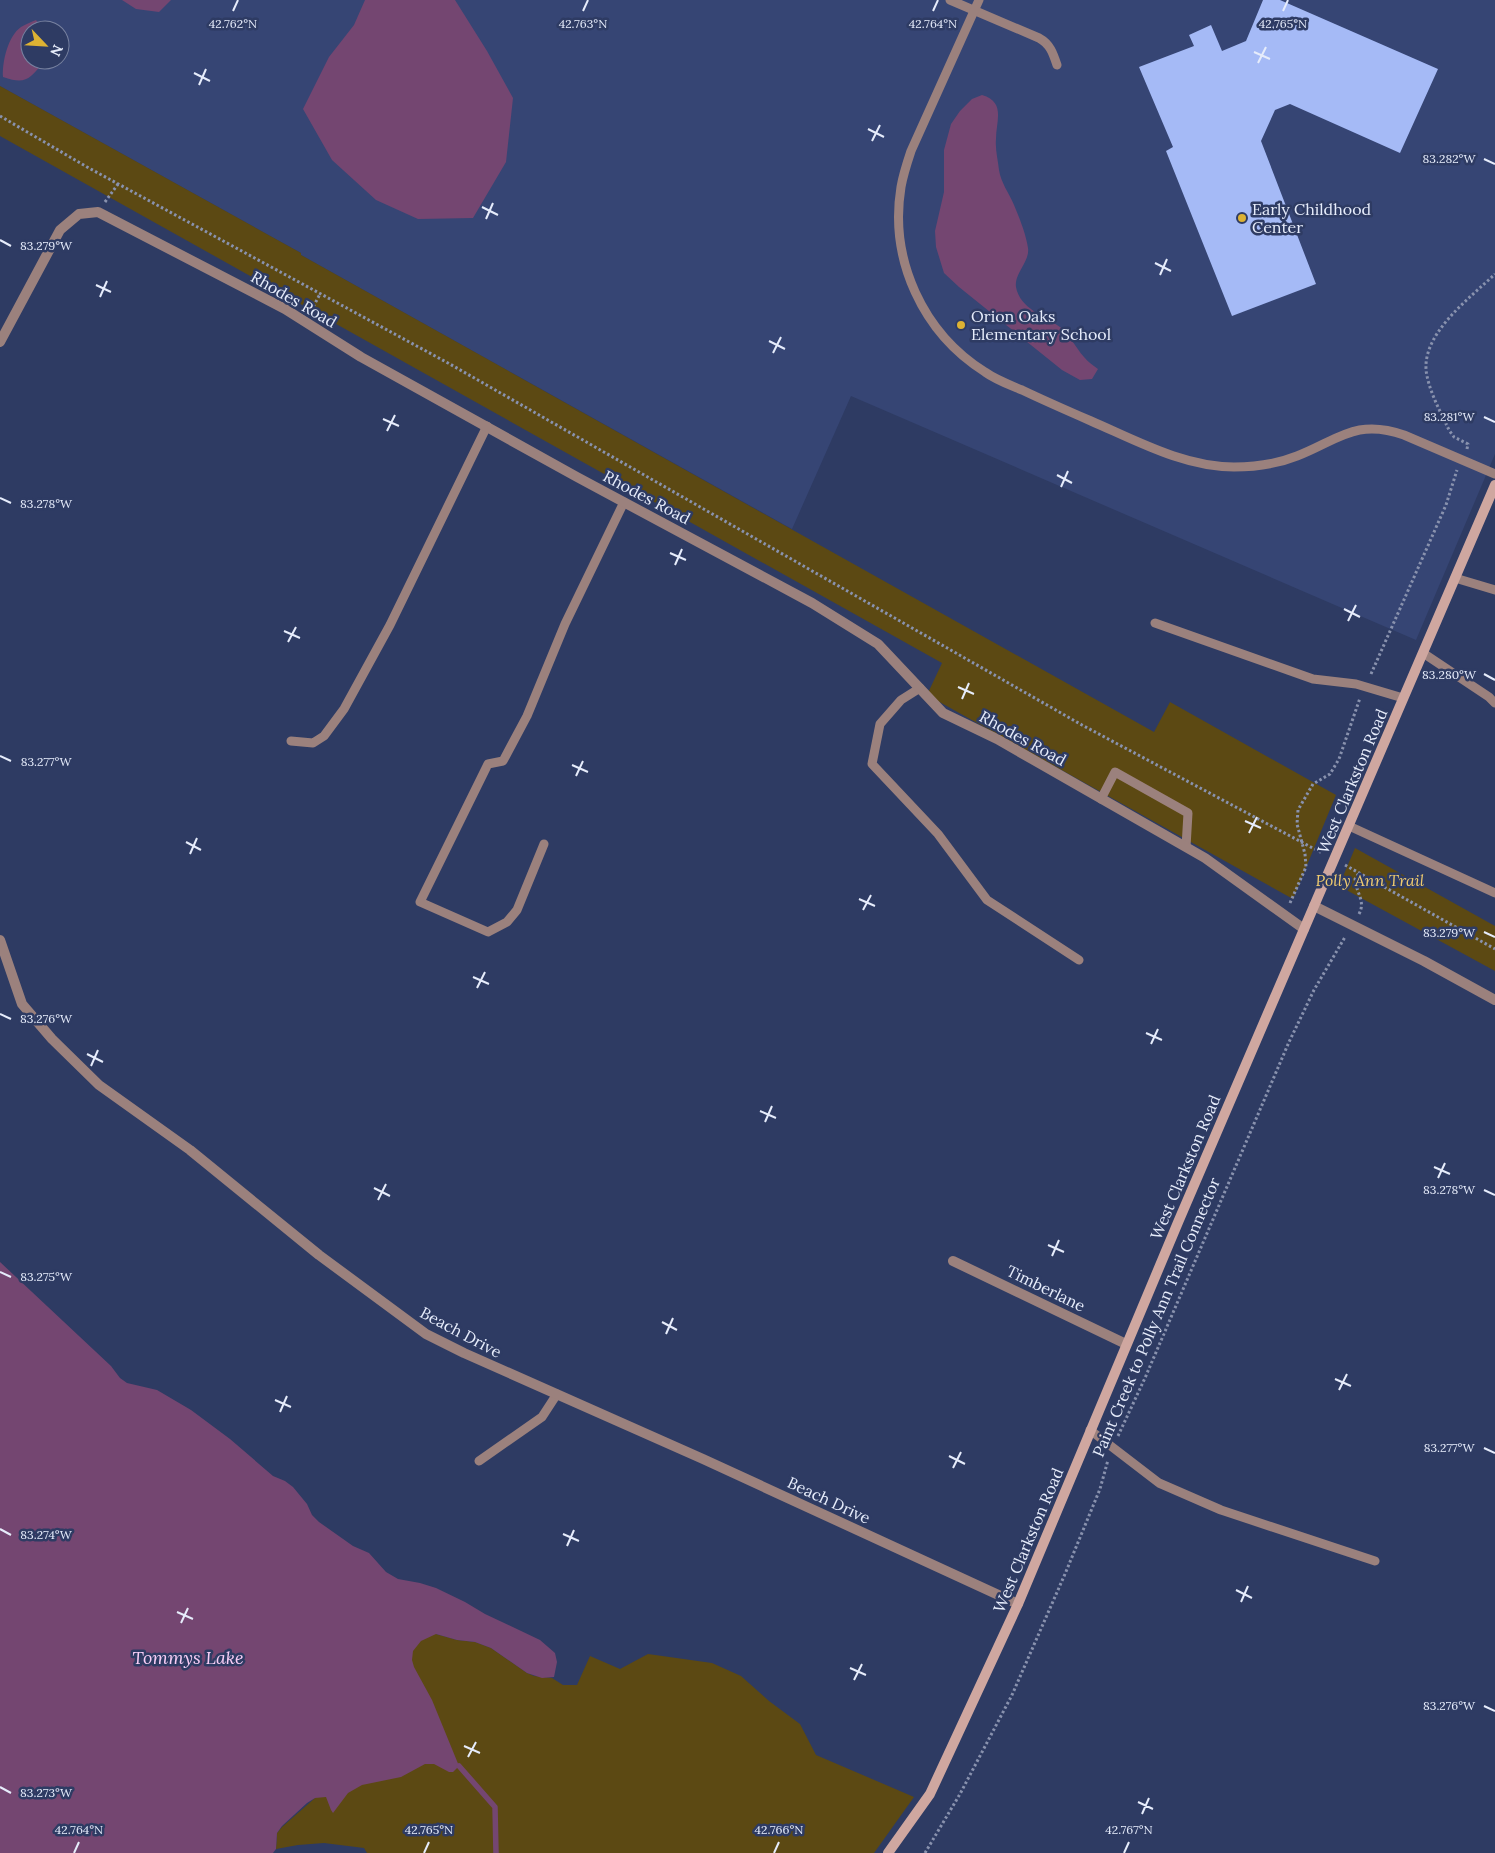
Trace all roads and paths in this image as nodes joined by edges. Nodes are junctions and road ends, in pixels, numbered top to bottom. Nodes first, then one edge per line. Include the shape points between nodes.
1 (950, 0) edge
2 (979, 0) edge
3 (974, 10) junction
4 (1057, 65) dead end
5 (0, 116) edge
6 (118, 184) junction
7 (98, 212) junction
8 (1495, 274) edge
9 (0, 342) edge
10 (487, 426) junction
11 (1462, 460) junction
12 (1495, 474) edge
13 (1495, 485) edge
14 (624, 502) junction
15 (1455, 578) junction
16 (1495, 590) edge
17 (1155, 623) dead end
18 (1423, 653) junction
19 (1365, 686) junction
20 (920, 688) junction
21 (1403, 698) junction
22 (1495, 703) edge
23 (291, 741) dead end
24 (1101, 799) junction
25 (1350, 826) junction
26 (1300, 841) junction
27 (544, 844) dead end
28 (1186, 847) junction
29 (1335, 860) junction
30 (1359, 873) junction
31 (1495, 893) edge
32 (1314, 906) junction
33 (1284, 914) junction
34 (1352, 925) junction
35 (1304, 929) junction
36 (0, 940) edge
37 (1495, 949) edge
38 (1079, 960) dead end
39 (1495, 1000) edge
40 (953, 1262) dead end
41 (1126, 1344) junction
42 (557, 1394) junction
43 (1090, 1430) junction
44 (1113, 1447) junction
45 (480, 1461) dead end
46 (1375, 1561) dead end
47 (1018, 1604) junction
48 (888, 1853) edge
49 (925, 1853) edge

1 - 3 lane
2 - 3 lane
3 - 4 lane via 1046,42
3 - 11 lane via 911,151 899,200 901,246 910,280 932,323 955,350 993,377 1168,454 1194,462 1230,467 1277,462 1299,456 1343,434 1366,428 1390,430
5 - 6 path
6 - 7 path
6 - 26 path via 448,363 1082,725
7 - 9 street via 79,214 60,230
7 - 10 street, Rhodes Road via 285,309 361,357
8 - 11 path via 1439,329 1425,362 1427,377 1449,430 1454,437 1468,444
10 - 14 street, Rhodes Road
10 - 23 lane via 428,549 344,709 324,736 312,743
11 - 12 lane
11 - 19 path via 1446,505
13 - 15 main road, West Clarkston Road
14 - 20 street, Rhodes Road via 812,604 878,644
14 - 27 lane via 565,624 527,716 503,761 488,764 420,902 488,932 507,922 517,910
15 - 16 lane
15 - 18 main road, West Clarkston Road
17 - 19 lane via 1313,679
18 - 21 main road, West Clarkston Road
18 - 22 lane
19 - 21 lane
19 - 26 path via 1339,759 1330,774 1313,784 1298,810
20 - 24 street, Rhodes Road via 943,713 997,739
20 - 38 lane via 901,700 880,724 872,764 938,834 987,900
21 - 25 main road, West Clarkston Road
24 - 28 street, Rhodes Road
24 - 28 lane via 1115,772 1188,813
25 - 29 main road, West Clarkston Road
25 - 31 lane
26 - 29 path
26 - 33 path via 1306,867
28 - 33 street, Rhodes Road
29 - 30 path
29 - 32 main road, West Clarkston Road
30 - 34 path, Paint Creek to Polly Ann Trail Connector via 1355,879 1362,909
30 - 37 path
32 - 34 street
32 - 35 main road, West Clarkston Road
33 - 35 street, Rhodes Road
34 - 39 street
34 - 44 path, Paint Creek to Polly Ann Trail Connector via 1288,1042
35 - 41 main road, West Clarkston Road
36 - 42 street, Beach Drive via 22,1004 99,1085 190,1150 318,1255 426,1334
40 - 41 street, Timberlane
41 - 43 main road, West Clarkston Road
42 - 45 lane via 542,1417
42 - 47 street, Beach Drive
43 - 44 lane
43 - 47 main road, West Clarkston Road
44 - 46 lane via 1160,1482 1221,1510
44 - 49 path, Paint Creek to Polly Ann Trail Connector via 1097,1498 1012,1695
47 - 48 main road, West Clarkston Road via 930,1794

